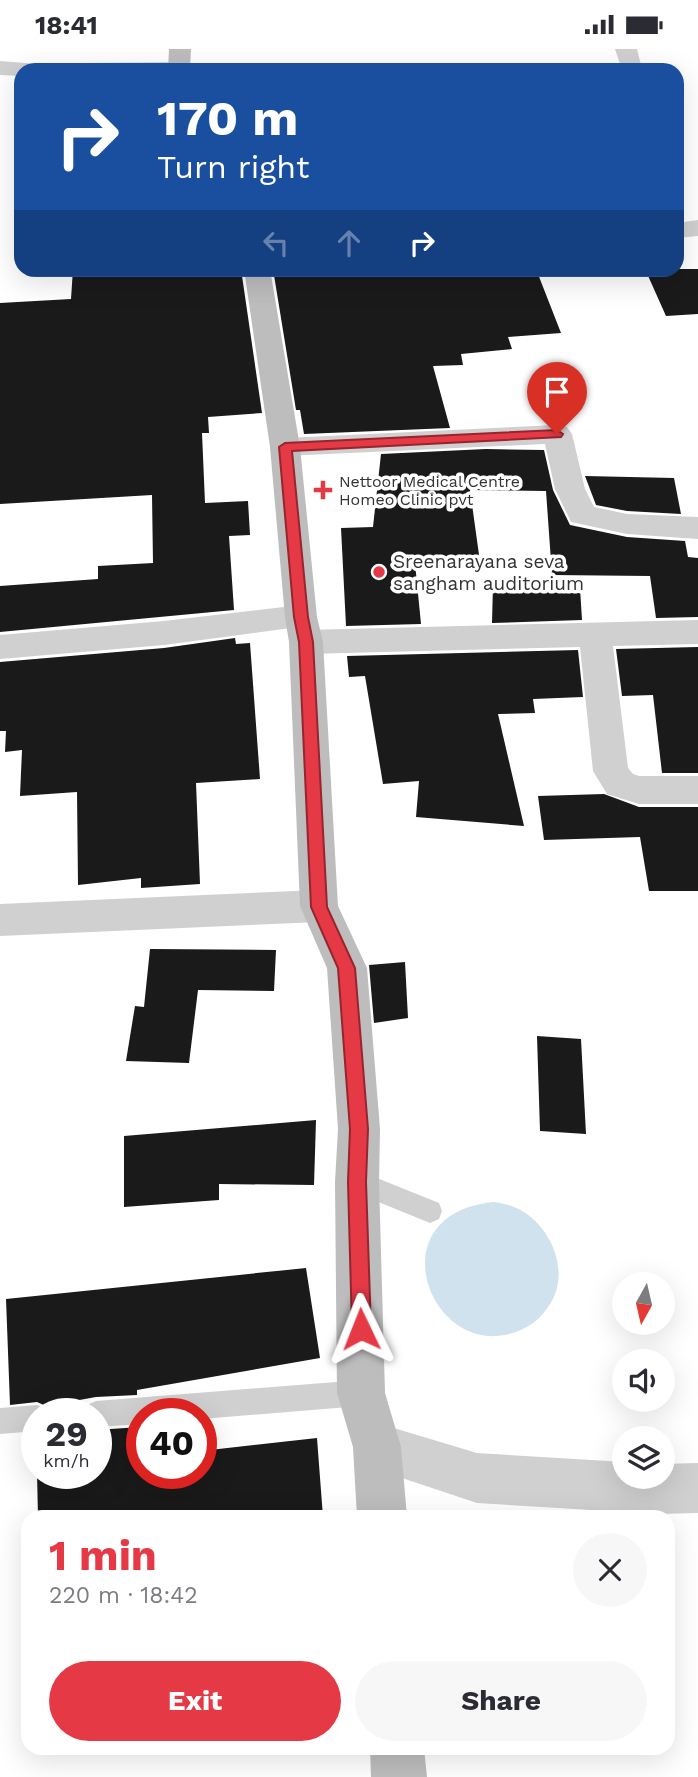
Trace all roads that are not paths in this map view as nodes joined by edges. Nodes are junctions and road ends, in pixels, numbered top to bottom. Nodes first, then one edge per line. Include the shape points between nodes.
1 (258, 277) edge
2 (285, 447) junction
3 (698, 529) edge
4 (303, 629) junction
5 (698, 632) edge
6 (595, 633) junction
7 (0, 647) edge
8 (698, 790) edge
9 (319, 907) junction
10 (0, 921) edge
11 (357, 1182) junction
12 (430, 1211) dead end
13 (361, 1393) junction
14 (112, 1413) edge
15 (21, 1419) edge
16 (0, 1421) edge
17 (377, 1447) junction
18 (698, 1488) edge
19 (382, 1510) edge
20 (397, 1755) edge
21 (399, 1777) edge

1 - 2 street
2 - 3 street via 557,434 570,489 582,515
2 - 4 street
4 - 6 street
4 - 7 street via 164,633
4 - 9 street
5 - 6 street
6 - 8 street via 611,771 621,784 639,790
9 - 10 street
9 - 11 street via 346,968 359,1129
11 - 12 lane
11 - 13 street
13 - 14 lane
13 - 17 street
15 - 16 lane
17 - 18 street via 477,1478
17 - 19 street
20 - 21 street

